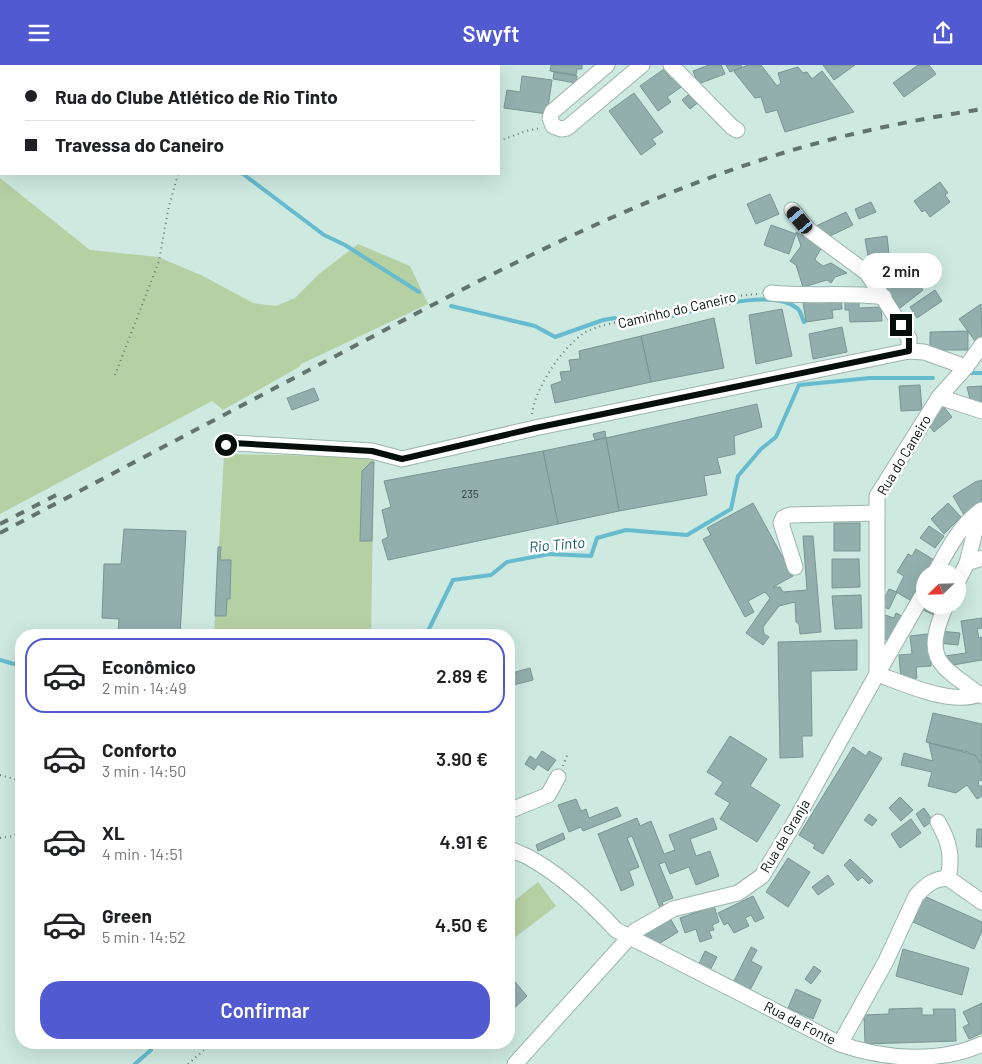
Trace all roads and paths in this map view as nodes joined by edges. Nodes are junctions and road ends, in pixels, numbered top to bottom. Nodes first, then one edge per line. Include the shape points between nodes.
1 (607, 65) edge
2 (642, 65) edge
3 (671, 65) edge
4 (553, 126) junction
5 (737, 130) dead end
6 (500, 141) edge
7 (178, 175) edge
8 (792, 210) dead end
9 (770, 293) joint
10 (884, 297) junction
11 (982, 345) edge
12 (909, 351) junction
13 (966, 367) junction
14 (115, 375) dead end
15 (939, 397) junction
16 (982, 411) edge
17 (535, 428) junction
18 (226, 445) dead end
19 (981, 510) edge
20 (877, 513) junction
21 (982, 558) edge
22 (966, 563) joint
23 (941, 564) edge
24 (795, 567) dead end
25 (916, 607) edge
26 (943, 614) edge
27 (877, 674) junction
28 (980, 695) edge
29 (0, 775) edge
30 (558, 777) dead end
31 (15, 779) edge
32 (515, 809) edge
33 (938, 822) dead end
34 (15, 834) edge
35 (0, 838) edge
36 (515, 851) edge
37 (948, 878) junction
38 (982, 901) edge
39 (629, 937) junction
40 (840, 1043) junction
41 (982, 1044) edge
42 (205, 1049) edge
43 (188, 1064) edge
44 (515, 1064) edge

1 - 4 street via 552,112
2 - 4 street via 567,128
3 - 5 street
4 - 6 path
7 - 14 path via 159,261
8 - 10 street via 809,230 867,273
9 - 10 street
9 - 17 path, Caminho do Caneiro via 731,296 586,332 560,357 534,399 532,414
10 - 12 street via 909,338
11 - 13 street, Rua do Caneiro
12 - 13 street via 924,352
12 - 17 street
13 - 15 street, Rua do Caneiro
15 - 16 street
15 - 20 street, Rua do Caneiro via 877,496
17 - 18 street via 402,459 372,451
19 - 22 street
19 - 23 street via 959,534
20 - 24 street via 790,515 783,518 781,523
20 - 27 street, Rua do Caneiro
21 - 22 street
25 - 27 street, Rua da Granja
26 - 28 street via 934,637 937,659 947,671
27 - 28 street via 955,697
27 - 39 street, Rua da Granja via 762,876 738,893 673,909
29 - 31 path
30 - 32 street via 548,795
33 - 37 street via 950,847 952,863
34 - 35 path
36 - 39 street, Rua da Fonte via 545,867 616,930
37 - 38 street
37 - 40 street via 929,883 916,896 886,961
39 - 40 street, Rua da Fonte
39 - 44 street, Rua da Granja
40 - 41 street, Rua da Fonte via 873,1054 902,1057 956,1053
42 - 43 path

